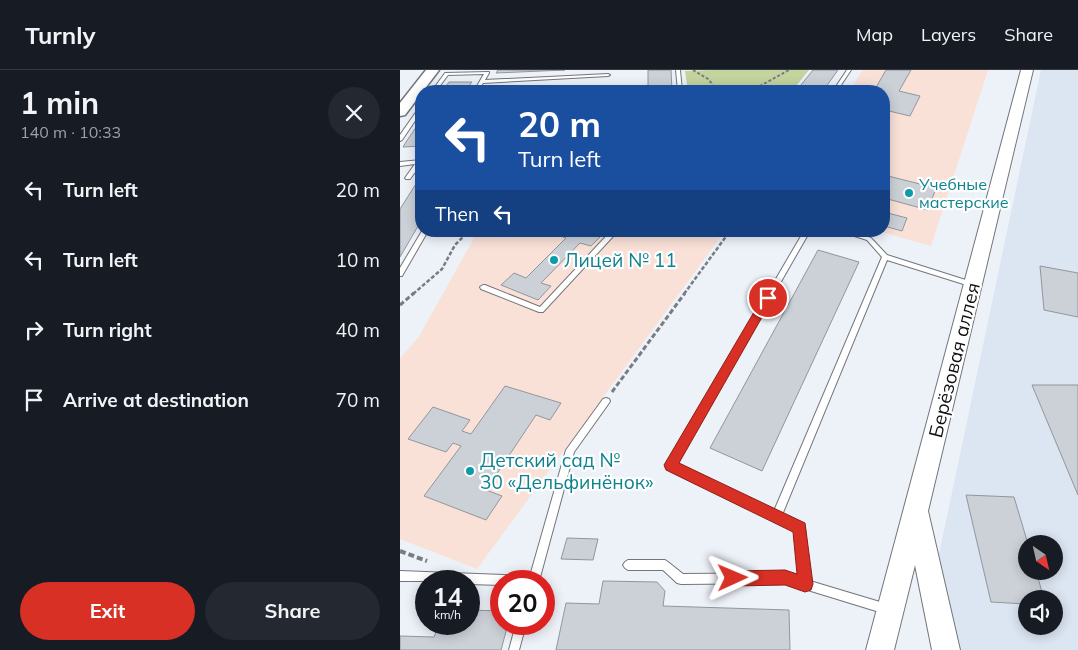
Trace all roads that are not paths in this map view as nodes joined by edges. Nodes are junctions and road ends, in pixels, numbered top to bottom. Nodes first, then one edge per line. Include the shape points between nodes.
1 (678, 70) edge
2 (849, 70) edge
3 (1027, 70) edge
4 (435, 72) edge
5 (608, 75) dead end
6 (481, 82) junction
7 (424, 85) edge
8 (434, 85) edge
9 (479, 85) edge
10 (679, 85) edge
11 (839, 85) edge
12 (400, 90) edge
13 (415, 95) edge
14 (400, 112) edge
15 (415, 118) edge
16 (400, 139) edge
17 (415, 162) edge
18 (400, 164) edge
19 (415, 169) edge
20 (408, 178) dead end
21 (422, 237) edge
22 (609, 237) edge
23 (803, 237) edge
24 (862, 237) edge
25 (885, 257) junction
26 (400, 274) edge
27 (973, 285) junction
28 (483, 287) dead end
29 (606, 401) road end
30 (916, 512) junction
31 (776, 517) junction
32 (628, 565) dead end
33 (537, 570) edge
34 (400, 576) edge
35 (490, 579) edge
36 (805, 584) junction
37 (890, 611) junction
38 (518, 635) edge
39 (514, 650) edge
40 (880, 650) edge
41 (946, 650) edge

1 - 10 lane
2 - 11 lane
3 - 27 street, Берёзовая аллея
4 - 6 lane via 487,73
4 - 7 main road
4 - 8 lane
4 - 12 main road
5 - 6 lane
6 - 9 lane
13 - 14 main road
15 - 16 lane
17 - 18 lane
19 - 20 lane
21 - 26 lane
22 - 28 lane via 540,310
23 - 31 lane via 670,465
24 - 25 lane via 869,239
25 - 27 lane
25 - 31 lane
27 - 30 street, Берёзовая аллея
29 - 33 lane via 570,450
30 - 37 street
30 - 41 street, Берёзовая аллея
31 - 36 lane via 800,528
32 - 36 lane via 665,565 681,579 785,578
34 - 35 lane
36 - 37 lane
37 - 40 street
38 - 39 lane

